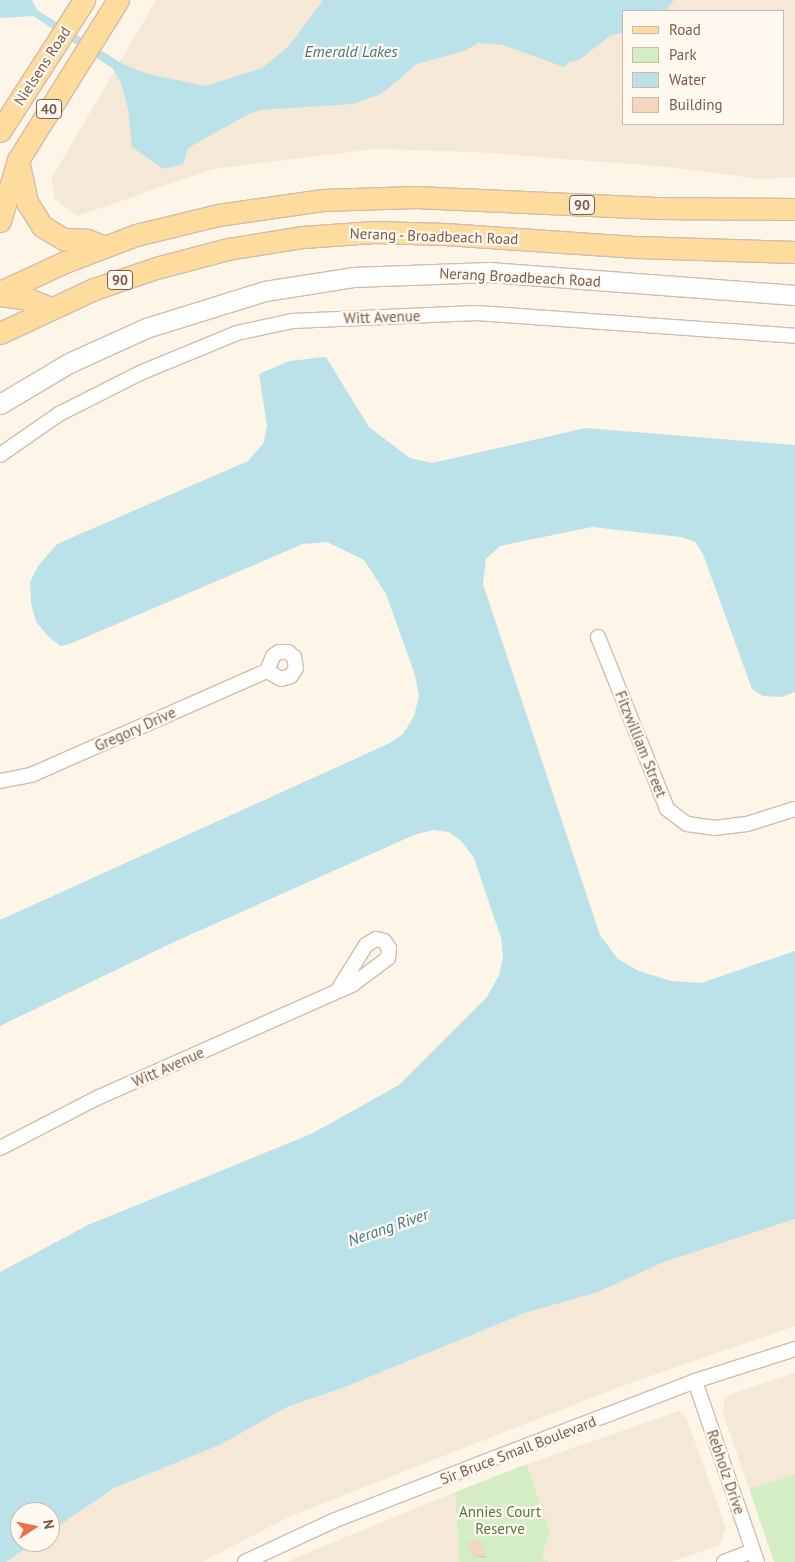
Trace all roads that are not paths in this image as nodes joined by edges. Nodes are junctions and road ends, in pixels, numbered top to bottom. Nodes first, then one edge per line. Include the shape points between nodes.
1 (84, 0) edge
2 (118, 0) edge
3 (0, 131) edge
4 (18, 160) junction
5 (795, 209) edge
6 (0, 221) edge
7 (103, 246) junction
8 (795, 252) edge
9 (0, 293) edge
10 (795, 295) edge
11 (50, 308) junction
12 (0, 333) edge
13 (795, 336) edge
14 (0, 404) edge
15 (0, 455) edge
16 (598, 637) dead end
17 (267, 671) dead end
18 (0, 781) edge
19 (795, 809) edge
20 (338, 990) dead end
21 (0, 1148) edge
22 (795, 1349) edge
23 (695, 1382) junction
24 (755, 1557) edge
25 (245, 1562) edge
26 (724, 1562) edge

1 - 3 main road, Nielsens Road / 40
2 - 4 main road, Nielsens Road / 40
4 - 6 main road, Nielsens Road / 40 via 9,181
4 - 7 main road via 27,202 42,226 64,239 87,240
5 - 7 main road, 90 via 646,208 369,196 218,215
7 - 9 main road, 90
8 - 11 main road, Nerang - Broadbeach Road / 90 via 638,247 445,234 344,234 269,242 192,258 126,278
9 - 11 main road
10 - 14 street, Nerang Broadbeach Road via 488,272 353,277 265,291 146,328 69,363
11 - 12 main road, Nerang - Broadbeach Road / 90
13 - 15 street, Witt Avenue via 477,313 292,321 237,333 140,373 59,414
16 - 19 street, Fitzwilliam Street via 667,809 687,824 714,828 747,824
17 - 18 street, Gregory Drive via 31,775
20 - 21 street, Witt Avenue via 99,1097
22 - 23 street, Sir Bruce Small Boulevard
23 - 24 street, Rebholz Drive
23 - 25 street, Sir Bruce Small Boulevard via 334,1521
24 - 26 street

